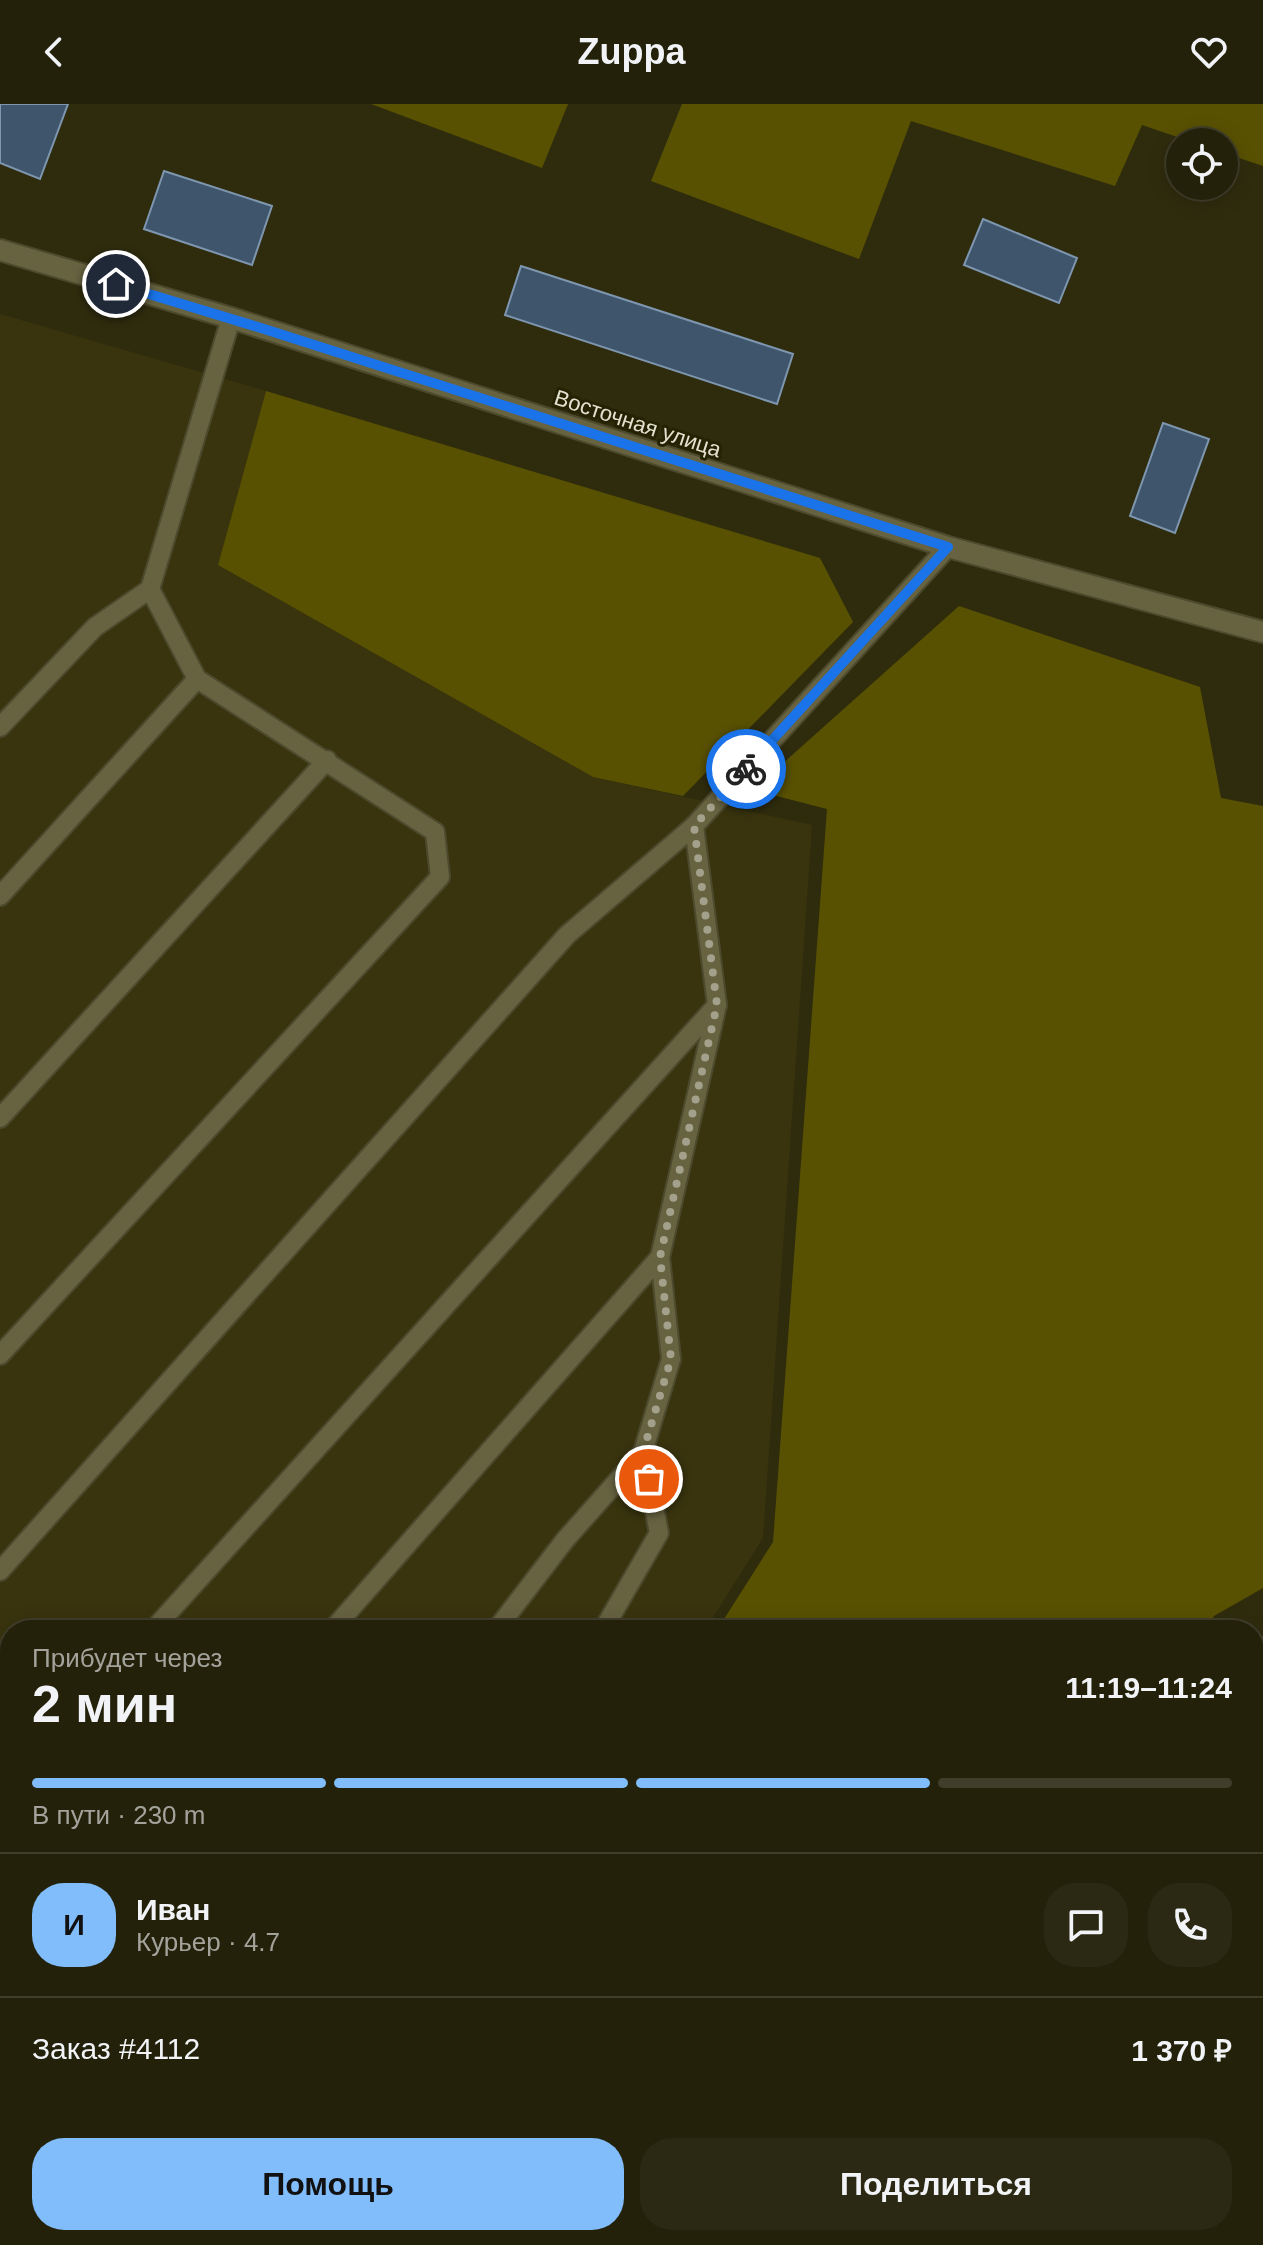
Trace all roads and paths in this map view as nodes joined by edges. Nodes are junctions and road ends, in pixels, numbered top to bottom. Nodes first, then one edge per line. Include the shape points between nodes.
1 (0, 250) edge
2 (231, 318) junction
3 (948, 547) junction
4 (150, 589) junction
5 (1263, 632) edge
6 (197, 679) junction
7 (0, 727) edge
8 (327, 760) junction
9 (694, 826) junction
10 (0, 896) edge
11 (717, 1005) junction
12 (0, 1118) edge
13 (660, 1257) junction
14 (0, 1355) edge
15 (643, 1452) junction
16 (0, 1571) edge
17 (162, 1620) edge
18 (341, 1620) edge
19 (504, 1620) edge
20 (609, 1620) edge

1 - 2 street, Восточная улица
2 - 3 street, Восточная улица
2 - 4 lane
3 - 5 street, Восточная улица
3 - 9 lane
4 - 6 lane
4 - 7 lane via 95,627
6 - 8 lane
6 - 10 lane
8 - 12 lane
8 - 14 lane via 435,832 440,877
9 - 11 lane
9 - 16 lane via 567,935
11 - 13 lane
11 - 17 lane
13 - 15 lane via 671,1359
13 - 18 lane
15 - 19 lane
15 - 20 lane via 659,1533

